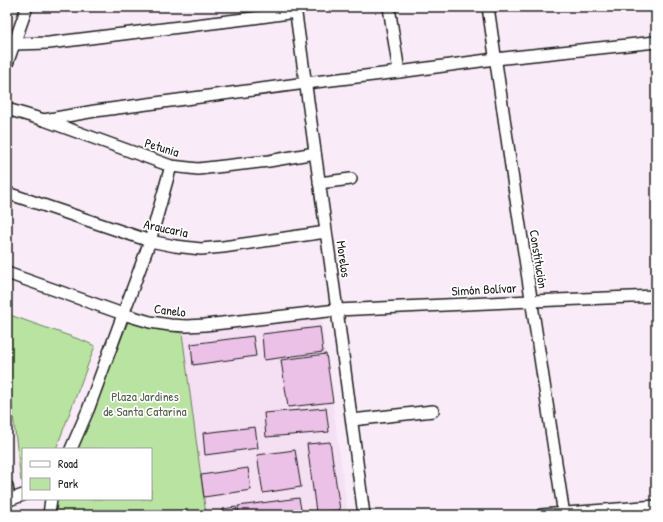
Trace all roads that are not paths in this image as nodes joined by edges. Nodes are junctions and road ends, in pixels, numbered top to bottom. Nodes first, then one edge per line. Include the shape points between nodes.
1 (27, 7) edge
2 (389, 7) edge
3 (488, 7) edge
4 (296, 9) edge
5 (656, 42) edge
6 (10, 43) edge
7 (495, 59) junction
8 (7, 64) edge
9 (399, 72) junction
10 (306, 83) junction
11 (7, 109) edge
12 (44, 120) junction
13 (315, 153) junction
14 (171, 166) junction
15 (351, 179) dead end
16 (319, 183) junction
17 (7, 193) edge
18 (326, 232) junction
19 (150, 240) junction
20 (7, 273) edge
21 (656, 296) edge
22 (532, 301) junction
23 (337, 310) junction
24 (123, 314) junction
25 (433, 410) dead end
26 (352, 420) junction
27 (71, 448) edge
28 (7, 486) edge
29 (22, 495) edge
30 (51, 500) edge
31 (8, 501) edge
32 (656, 506) edge
33 (564, 514) edge
34 (49, 515) edge
35 (364, 515) edge
36 (541, 515) edge

1 - 6 street
2 - 9 street
3 - 7 street, Constitución
4 - 6 street via 253,18 49,44
4 - 10 street, Morelos
5 - 7 street
6 - 8 street
7 - 9 street
7 - 22 street, Constitución
9 - 10 street
10 - 12 street
10 - 13 street, Morelos
11 - 12 street, Petunia
12 - 14 street, Petunia
13 - 14 street, Petunia via 198,169
13 - 16 street, Morelos
14 - 19 street
15 - 16 street
16 - 18 street, Morelos
17 - 19 street, Araucaria
18 - 19 street, Araucaria via 223,247 175,246
18 - 23 street, Morelos
19 - 24 street
20 - 24 street, Canelo
21 - 22 street, Simón Bolívar
22 - 23 street, Simón Bolívar
22 - 33 street, Constitución
23 - 24 street, Canelo via 187,326 150,322
23 - 26 street, Morelos
24 - 27 street
25 - 26 street
26 - 35 street, Morelos
28 - 31 street
29 - 31 street
30 - 34 street
32 - 33 street
33 - 36 street

